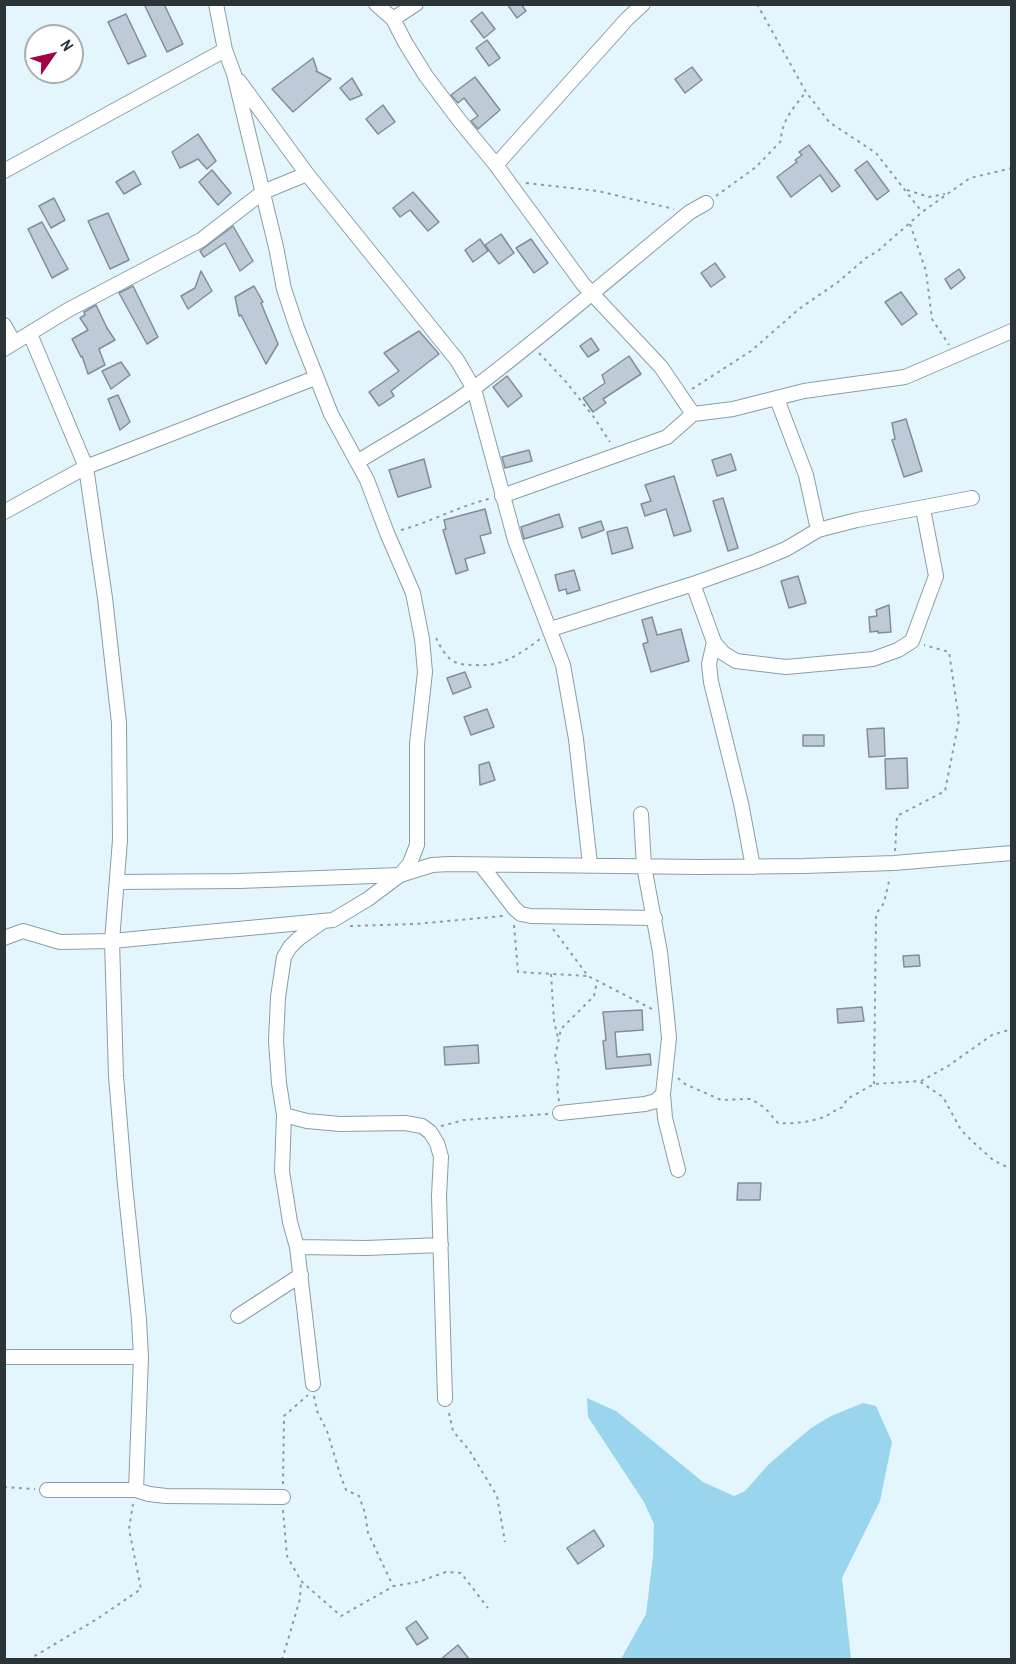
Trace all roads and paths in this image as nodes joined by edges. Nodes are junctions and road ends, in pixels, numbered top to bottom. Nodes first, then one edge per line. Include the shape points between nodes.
1 (216, 4) edge
2 (376, 4) edge
3 (416, 4) edge
4 (643, 4) edge
5 (758, 4) edge
6 (393, 19) junction
7 (225, 50) junction
8 (234, 74) junction
9 (806, 92) junction
10 (496, 165) junction
11 (1011, 168) edge
12 (4, 171) edge
13 (306, 174) junction
14 (508, 182) junction
15 (907, 190) junction
16 (262, 192) junction
17 (947, 194) junction
18 (706, 203) joint
19 (690, 212) junction
20 (922, 212) junction
21 (910, 224) junction
22 (591, 293) junction
23 (4, 325) edge
24 (1011, 331) edge
25 (30, 334) junction
26 (530, 345) junction
27 (9, 346) edge
28 (955, 355) junction
29 (315, 378) junction
30 (474, 389) junction
31 (683, 396) junction
32 (777, 399) junction
33 (693, 414) junction
34 (621, 453) junction
35 (357, 462) junction
36 (86, 467) junction
37 (502, 496) junction
38 (972, 498) dead end
39 (923, 509) junction
40 (4, 512) edge
41 (818, 530) junction
42 (387, 533) junction
43 (693, 584) junction
44 (551, 629) junction
45 (432, 632) dead end
46 (912, 641) junction
47 (714, 642) junction
48 (641, 814) dead end
49 (1011, 853) edge
50 (894, 863) junction
51 (590, 864) junction
52 (481, 865) junction
53 (644, 866) junction
54 (753, 867) junction
55 (400, 875) junction
56 (117, 882) junction
57 (544, 916) junction
58 (654, 918) junction
59 (329, 920) junction
60 (4, 938) edge
61 (112, 941) junction
62 (551, 974) junction
63 (588, 976) junction
64 (597, 981) junction
65 (667, 1017) junction
66 (1011, 1029) edge
67 (559, 1041) junction
68 (666, 1062) junction
69 (920, 1081) junction
70 (874, 1084) junction
71 (663, 1094) junction
72 (560, 1113) junction
73 (284, 1115) junction
74 (430, 1132) junction
75 (1011, 1166) edge
76 (678, 1170) dead end
77 (441, 1245) junction
78 (297, 1247) junction
79 (301, 1275) junction
80 (237, 1316) dead end
81 (4, 1357) edge
82 (141, 1357) junction
83 (313, 1384) junction
84 (445, 1399) joint
85 (4, 1487) edge
86 (47, 1490) joint
87 (135, 1490) junction
88 (283, 1497) junction
89 (506, 1542) dead end
90 (301, 1581) junction
91 (394, 1586) junction
92 (488, 1608) dead end
93 (28, 1659) edge
94 (282, 1659) edge

1 - 7 street
2 - 6 street
3 - 6 street
4 - 10 street
5 - 9 path
6 - 10 street via 426,76
7 - 8 street
7 - 12 street
8 - 13 street
8 - 16 street
9 - 15 path via 829,122 876,153
9 - 18 path via 781,129 781,141 756,167
10 - 14 street
11 - 17 path via 970,178
13 - 16 street
13 - 30 street via 457,360
14 - 19 path via 598,190
14 - 22 street
15 - 17 path via 929,197
15 - 20 path
16 - 25 street via 201,240
16 - 29 street via 284,289
17 - 20 path
18 - 19 street
19 - 22 street
20 - 21 path
21 - 28 path via 926,271 932,319
21 - 31 path via 751,351
22 - 26 street
22 - 31 street via 646,349
23 - 27 street
24 - 28 street
25 - 27 street
25 - 36 street
26 - 30 street
26 - 34 path via 567,383
28 - 32 street via 905,377
29 - 35 street
29 - 36 street
30 - 35 street
30 - 37 street
31 - 33 street
32 - 33 street
32 - 41 street via 806,475
33 - 34 street via 667,437
34 - 37 street
35 - 42 street
36 - 40 street
36 - 56 street via 119,723
37 - 42 path
37 - 44 street via 515,540
38 - 39 street
39 - 41 street
39 - 46 street via 936,576
41 - 43 street via 773,555
42 - 55 street via 413,593 425,672 417,744 417,845
43 - 44 street
43 - 47 street
44 - 45 path via 515,657 480,666 451,660
44 - 51 street via 571,702
46 - 47 street via 873,660 786,667 736,661
46 - 50 path via 949,652 958,720 945,791 897,816
47 - 54 street via 709,663 711,682
48 - 53 street
49 - 50 street
50 - 54 street
50 - 70 path via 884,903 876,914
51 - 52 street
51 - 53 street
52 - 55 street via 432,865
52 - 57 street via 521,914
53 - 54 street
53 - 58 street
55 - 56 street
55 - 59 street via 368,900
56 - 61 street
57 - 58 street
57 - 63 path
58 - 65 street
59 - 61 street
59 - 62 path via 348,926 513,916 518,972
59 - 73 street via 298,939 285,957 276,1041
60 - 61 street via 23,931 60,942
61 - 82 street via 116,1076
62 - 63 path
62 - 67 path
63 - 64 path
64 - 65 path
64 - 67 path via 594,996 561,1029
65 - 68 street
66 - 69 path via 992,1035
67 - 72 path via 555,1057
68 - 70 path via 685,1084 721,1100 751,1099 778,1123 827,1116
68 - 71 street
69 - 70 path
69 - 75 path via 943,1097 971,1140 993,1160
71 - 72 street via 645,1104
71 - 76 street
72 - 74 path via 464,1120
73 - 74 street via 318,1122 405,1123
73 - 78 street via 282,1171
74 - 77 street via 441,1157
77 - 78 street
77 - 84 street
78 - 79 street
79 - 80 street
79 - 83 street
81 - 82 street
82 - 87 street
83 - 88 path via 308,1395 284,1416
83 - 91 path via 317,1411 346,1490 358,1496 368,1533
84 - 89 path via 453,1431 470,1450 496,1496
85 - 86 path
86 - 87 street
87 - 88 street via 166,1496
87 - 93 path via 129,1529 141,1589
88 - 90 path via 286,1556
90 - 91 path via 341,1616
90 - 94 path via 300,1599
91 - 92 path via 446,1572 461,1574

